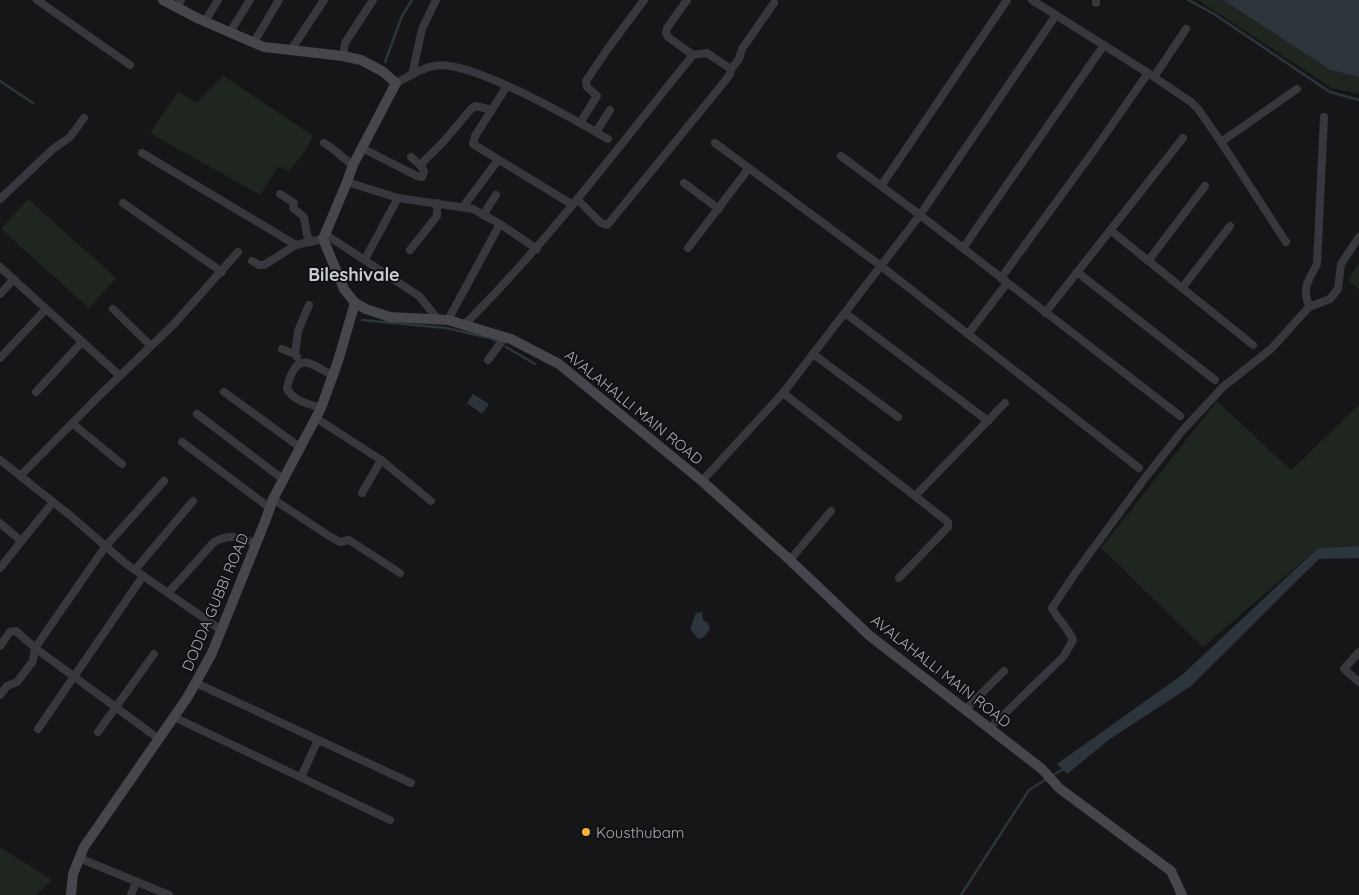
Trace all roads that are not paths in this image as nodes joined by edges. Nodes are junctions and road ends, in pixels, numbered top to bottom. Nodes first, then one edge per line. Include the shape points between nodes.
1 (37, 0) edge
2 (163, 0) edge
3 (218, 0) edge
4 (250, 0) edge
5 (279, 0) edge
6 (324, 0) edge
7 (373, 0) edge
8 (436, 0) edge
9 (644, 0) edge
10 (687, 0) edge
11 (1007, 0) edge
12 (1032, 0) edge
13 (774, 2) dead end
14 (179, 4) edge
15 (1056, 15) junction
16 (205, 21) junction
17 (1186, 29) dead end
18 (230, 32) junction
19 (254, 42) junction
20 (1104, 45) junction
21 (291, 50) junction
22 (693, 55) junction
23 (343, 56) junction
24 (130, 65) dead end
25 (730, 69) junction
26 (412, 75) junction
27 (1151, 75) junction
28 (396, 83) junction
29 (507, 86) junction
30 (1297, 89) dead end
31 (492, 110) junction
32 (610, 110) dead end
33 (1324, 116) dead end
34 (84, 118) dead end
35 (580, 123) junction
36 (596, 132) junction
37 (1183, 138) dead end
38 (608, 139) dead end
39 (1221, 142) junction
40 (324, 143) dead end
41 (715, 143) dead end
42 (362, 148) junction
43 (142, 153) dead end
44 (841, 156) dead end
45 (411, 157) dead end
46 (498, 160) junction
47 (353, 165) junction
48 (421, 166) junction
49 (749, 168) junction
50 (347, 182) junction
51 (684, 183) dead end
52 (881, 186) junction
53 (1205, 186) dead end
54 (280, 194) dead end
55 (496, 196) dead end
56 (398, 198) junction
57 (0, 199) edge
58 (575, 202) junction
59 (123, 203) dead end
60 (437, 203) junction
61 (463, 207) junction
62 (718, 209) junction
63 (483, 215) junction
64 (920, 215) junction
65 (500, 224) junction
66 (1230, 226) dead end
67 (1110, 230) junction
68 (324, 236) junction
69 (1359, 236) edge
70 (311, 242) junction
71 (1286, 242) dead end
72 (296, 245) junction
73 (688, 248) dead end
74 (963, 248) junction
75 (537, 249) junction
76 (410, 250) dead end
77 (238, 252) dead end
78 (364, 259) junction
79 (1148, 260) junction
80 (252, 261) dead end
81 (881, 266) junction
82 (0, 267) edge
83 (222, 272) junction
84 (1077, 272) junction
85 (14, 279) junction
86 (1004, 280) junction
87 (1182, 288) junction
88 (0, 294) edge
89 (355, 303) junction
90 (309, 305) dead end
91 (1309, 307) junction
92 (113, 308) dead end
93 (46, 309) junction
94 (845, 313) junction
95 (1045, 313) junction
96 (443, 319) junction
97 (464, 325) junction
98 (968, 334) junction
99 (505, 337) junction
100 (82, 342) junction
101 (151, 346) junction
102 (1253, 346) dead end
103 (282, 349) dead end
104 (295, 354) junction
105 (813, 354) junction
106 (0, 358) edge
107 (488, 360) dead end
108 (302, 363) junction
109 (120, 376) junction
110 (333, 376) junction
111 (1215, 380) dead end
112 (36, 392) dead end
113 (224, 392) dead end
114 (782, 393) junction
115 (1005, 403) dead end
116 (321, 408) junction
117 (197, 414) dead end
118 (1180, 416) dead end
119 (898, 417) dead end
120 (316, 418) junction
121 (988, 421) junction
122 (72, 423) junction
123 (182, 442) dead end
124 (301, 448) junction
125 (0, 460) edge
126 (381, 460) junction
127 (122, 464) dead end
128 (1139, 468) dead end
129 (20, 476) junction
130 (284, 480) junction
131 (164, 481) dead end
132 (702, 481) junction
133 (362, 493) dead end
134 (914, 496) junction
135 (193, 501) dead end
136 (431, 501) dead end
137 (53, 502) junction
138 (272, 504) junction
139 (831, 511) dead end
140 (0, 523) edge
141 (21, 541) junction
142 (257, 542) junction
143 (105, 547) junction
144 (790, 560) junction
145 (0, 568) edge
146 (136, 570) junction
147 (400, 573) dead end
148 (143, 576) junction
149 (899, 578) dead end
150 (168, 593) junction
151 (221, 630) junction
152 (0, 646) edge
153 (35, 648) junction
154 (1359, 652) edge
155 (154, 654) dead end
156 (1004, 671) dead end
157 (74, 677) junction
158 (1359, 682) edge
159 (196, 683) junction
160 (0, 695) edge
161 (115, 707) junction
162 (966, 709) junction
163 (174, 717) junction
164 (990, 728) junction
165 (38, 729) dead end
166 (98, 732) dead end
167 (159, 739) junction
168 (318, 740) junction
169 (301, 776) junction
170 (410, 784) dead end
171 (390, 820) dead end
172 (78, 858) junction
173 (136, 882) junction
174 (70, 895) edge
175 (131, 895) edge
176 (169, 895) edge
177 (1182, 895) edge

1 - 24 street
2 - 14 main road
3 - 16 street
4 - 18 street
5 - 19 street
6 - 21 street
7 - 23 street via 345,43
8 - 26 street via 422,29
9 - 35 street via 586,82 597,96
10 - 22 street via 666,33 668,38
11 - 52 street
12 - 15 street
13 - 25 street
14 - 16 main road
15 - 20 street
15 - 64 street
16 - 18 main road
17 - 27 street
18 - 19 main road
19 - 21 main road via 264,47
20 - 27 street
20 - 74 street
21 - 23 main road
22 - 25 street via 707,53
22 - 58 street
23 - 28 main road via 361,60
25 - 58 street via 725,81 609,223 601,223
26 - 28 street
26 - 29 street via 434,65 448,65 483,74
27 - 39 street via 1191,102
27 - 86 street
28 - 42 main road
29 - 31 street
29 - 35 street
30 - 39 street
31 - 46 street via 472,142
31 - 48 street via 476,106 471,109
32 - 36 street
33 - 91 street via 1318,264 1305,290
34 - 57 street via 63,143
35 - 36 street
36 - 38 street
37 - 67 street
39 - 71 street
40 - 47 street
41 - 49 street
42 - 47 main road
42 - 48 street via 422,177 424,171
43 - 72 street
44 - 52 street
45 - 48 street
46 - 58 street
46 - 61 street
47 - 50 main road
49 - 62 street
49 - 81 street
50 - 56 street
50 - 68 main road
51 - 62 street
52 - 64 street
53 - 79 street
54 - 70 street via 294,203 293,208 304,217
55 - 63 street
56 - 60 street
56 - 78 street
58 - 75 street
59 - 83 street
60 - 61 street
60 - 76 street via 437,216
61 - 63 street
62 - 73 street
63 - 65 street
64 - 74 street
64 - 81 street
65 - 75 street
65 - 96 street
66 - 87 street
67 - 79 street
67 - 84 street
68 - 70 street
68 - 78 street
68 - 89 main road via 344,289
69 - 91 street via 1341,264 1338,289 1330,300
70 - 72 street
72 - 80 street via 264,265
74 - 86 street
75 - 97 street
77 - 83 street
78 - 96 street via 419,296
79 - 87 street
81 - 94 street
81 - 98 street
82 - 85 street
83 - 101 street
84 - 95 street
84 - 111 street
85 - 88 street
85 - 93 street
86 - 95 street
86 - 98 street
87 - 102 street
89 - 96 main road, AVALAHALLI MAIN ROAD via 390,317
89 - 110 main road, DODDA GUBBI ROAD
90 - 104 street via 298,331
91 - 164 street via 1270,349 1223,387 1145,478 1052,608 1070,631 1073,640 1069,648
92 - 101 street
93 - 100 street
93 - 106 street
94 - 105 street
94 - 121 street
95 - 118 street
96 - 97 main road, AVALAHALLI MAIN ROAD
97 - 99 main road, AVALAHALLI MAIN ROAD
98 - 128 street
99 - 107 street
99 - 132 main road, AVALAHALLI MAIN ROAD via 559,364
100 - 109 street
100 - 112 street
101 - 109 street
103 - 104 street
104 - 108 street
105 - 114 street
105 - 119 street
108 - 110 street
108 - 116 street via 296,366 287,389 295,398
109 - 122 street
110 - 116 main road, DODDA GUBBI ROAD
113 - 124 street
114 - 132 street
114 - 134 street
115 - 121 street
116 - 120 main road, DODDA GUBBI ROAD
117 - 130 street
120 - 124 main road, DODDA GUBBI ROAD
120 - 126 street
121 - 134 street
122 - 127 street
122 - 129 street
123 - 138 street
124 - 130 main road, DODDA GUBBI ROAD
125 - 129 street
126 - 133 street
126 - 136 street
129 - 137 street
130 - 138 main road, DODDA GUBBI ROAD
131 - 143 street
132 - 144 main road, AVALAHALLI MAIN ROAD
134 - 149 street via 949,525
135 - 146 street
137 - 141 street
137 - 143 street
138 - 142 main road, DODDA GUBBI ROAD
138 - 147 street via 340,542 349,540
139 - 144 street
140 - 141 street
141 - 145 street
142 - 150 street via 229,536 219,539
142 - 151 main road, DODDA GUBBI ROAD
143 - 146 street
143 - 153 street
144 - 162 main road, AVALAHALLI MAIN ROAD via 870,636
146 - 148 street
148 - 150 street
148 - 157 street
150 - 151 street
151 - 159 main road, DODDA GUBBI ROAD
152 - 153 street via 13,630
153 - 157 street
153 - 160 street via 33,661 17,682 7,686
154 - 158 street via 1344,670
155 - 161 street
156 - 162 street
157 - 161 street
157 - 165 street
159 - 163 main road, DODDA GUBBI ROAD
159 - 168 street
161 - 166 street
161 - 167 street
162 - 164 main road, AVALAHALLI MAIN ROAD
163 - 167 main road, DODDA GUBBI ROAD
163 - 169 street
164 - 177 main road, AVALAHALLI MAIN ROAD via 1042,769 1060,788 1171,871
167 - 172 main road, DODDA GUBBI ROAD
168 - 169 street
168 - 170 street
169 - 171 street
172 - 173 street
172 - 174 main road, DODDA GUBBI ROAD
173 - 175 street
173 - 176 street

